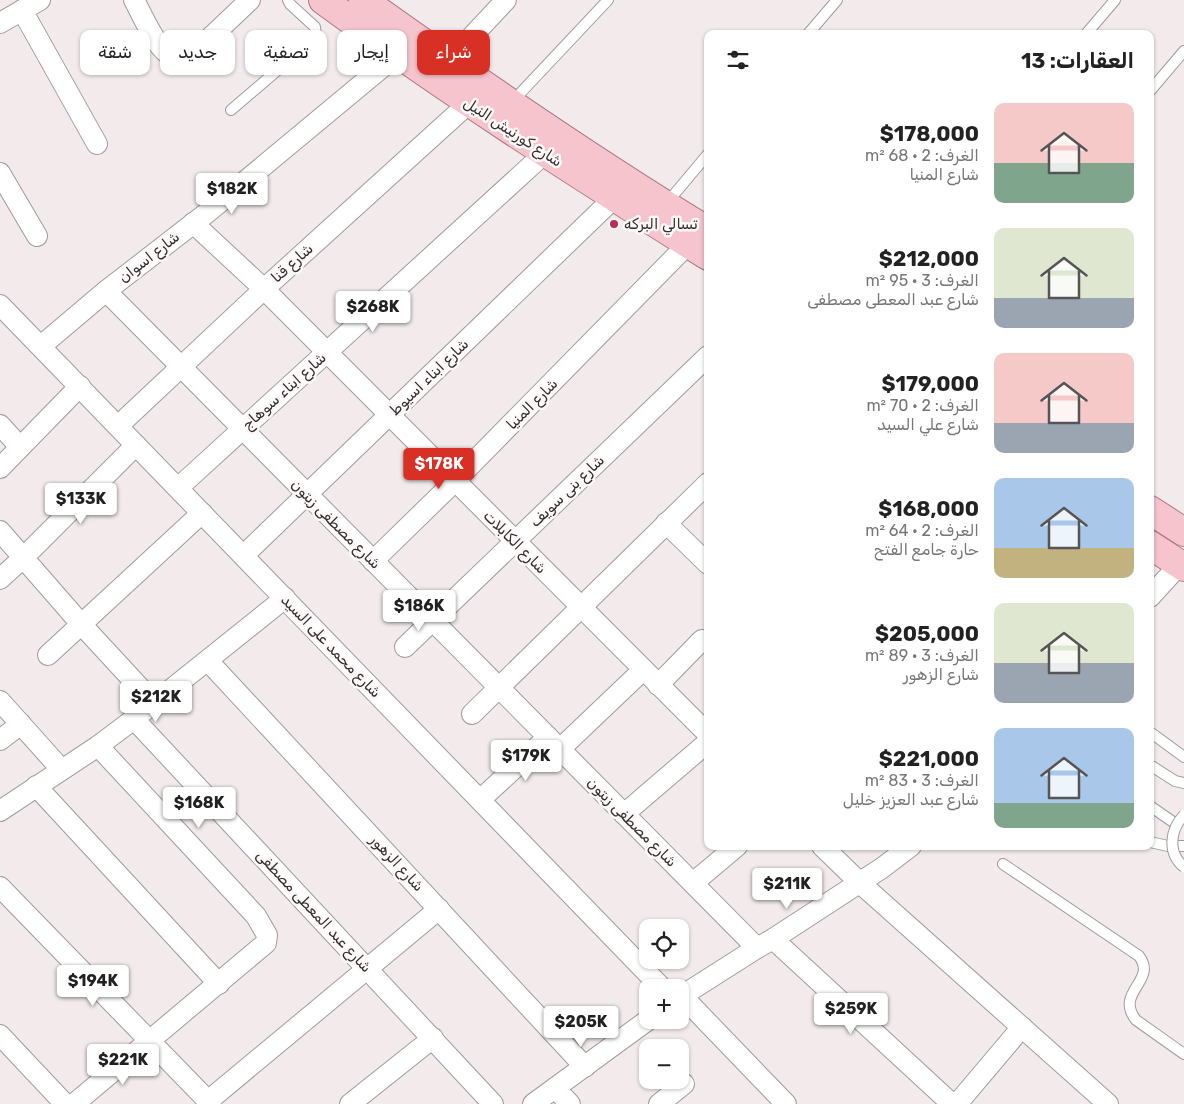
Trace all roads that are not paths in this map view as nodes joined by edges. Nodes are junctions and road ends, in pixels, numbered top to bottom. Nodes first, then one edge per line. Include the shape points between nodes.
1 (40, 0) edge
2 (134, 0) edge
3 (250, 0) edge
4 (288, 0) edge
5 (323, 0) edge
6 (363, 0) edge
7 (506, 0) edge
8 (608, 0) edge
9 (837, 0) edge
10 (1115, 0) edge
11 (22, 10) junction
12 (0, 23) edge
13 (364, 30) edge
14 (478, 30) edge
15 (811, 30) edge
16 (1089, 30) edge
17 (417, 38) edge
18 (1184, 51) edge
19 (407, 61) edge
20 (372, 75) edge
21 (470, 75) edge
22 (1154, 87) edge
23 (511, 102) junction
24 (469, 104) junction
25 (230, 110) dead end
26 (98, 144) dead end
27 (545, 153) junction
28 (704, 159) edge
29 (0, 173) edge
30 (614, 198) junction
31 (665, 205) junction
32 (193, 223) junction
33 (37, 236) dead end
34 (701, 244) edge
35 (264, 289) junction
36 (106, 291) junction
37 (0, 305) edge
38 (41, 346) junction
39 (326, 352) junction
40 (704, 360) edge
41 (181, 367) junction
42 (80, 386) junction
43 (389, 416) junction
44 (0, 425) edge
45 (118, 426) junction
46 (242, 429) junction
47 (136, 445) junction
48 (20, 447) junction
49 (0, 468) edge
50 (455, 481) junction
51 (704, 487) edge
52 (178, 488) junction
53 (307, 494) junction
54 (202, 513) junction
55 (1154, 513) edge
56 (666, 523) junction
57 (0, 531) edge
58 (1184, 532) edge
59 (514, 541) junction
60 (1154, 548) edge
61 (244, 555) junction
62 (24, 557) junction
63 (704, 560) edge
64 (373, 561) junction
65 (1182, 566) edge
66 (0, 579) edge
67 (1154, 594) edge
68 (285, 598) junction
69 (580, 607) junction
70 (432, 621) junction
71 (81, 624) junction
72 (702, 640) dead end
73 (405, 647) dead end
74 (48, 655) dead end
75 (208, 661) junction
76 (643, 670) junction
77 (658, 684) junction
78 (498, 687) junction
79 (0, 701) edge
80 (154, 703) junction
81 (472, 714) dead end
82 (134, 719) junction
83 (21, 724) junction
84 (704, 730) edge
85 (1154, 735) edge
86 (0, 740) edge
87 (554, 743) junction
88 (704, 745) edge
89 (98, 746) junction
90 (1184, 757) edge
91 (1154, 768) edge
92 (61, 769) junction
93 (1184, 783) edge
94 (36, 786) junction
95 (480, 800) junction
96 (3, 803) edge
97 (1154, 809) edge
98 (624, 814) junction
99 (1184, 815) edge
100 (1176, 824) junction
101 (1154, 843) edge
102 (1184, 846) edge
103 (732, 850) edge
104 (826, 850) edge
105 (906, 850) edge
106 (1003, 864) dead end
107 (1184, 868) edge
108 (693, 883) junction
109 (860, 883) junction
110 (0, 887) edge
111 (439, 909) junction
112 (765, 944) junction
113 (368, 969) junction
114 (653, 979) edge
115 (218, 984) junction
116 (689, 991) edge
117 (689, 1004) edge
118 (639, 1027) edge
119 (1022, 1027) junction
120 (0, 1035) edge
121 (433, 1038) junction
122 (150, 1041) junction
123 (1184, 1054) edge
124 (585, 1067) junction
125 (555, 1088) junction
126 (678, 1089) edge
127 (209, 1102) edge
128 (65, 1104) edge
129 (74, 1104) edge
130 (350, 1104) edge
131 (493, 1104) edge
132 (533, 1104) edge
133 (570, 1104) edge
134 (660, 1104) edge
135 (786, 1104) edge
136 (952, 1104) edge
137 (958, 1104) edge
138 (1108, 1104) edge

1 - 11 street
2 - 3 street via 163,51 182,58 192,55
4 - 25 lane via 315,27 316,36
5 - 13 main road, شارع كورنيش النيل
6 - 17 main road, شارع كورنيش النيل
7 - 14 street
8 - 23 lane
9 - 15 lane
10 - 16 lane
11 - 12 street
11 - 26 street
18 - 22 lane
19 - 24 main road, شارع كورنيش النيل
20 - 32 street, شارع اسوان
21 - 23 main road, شارع كورنيش النيل
23 - 31 main road, شارع كورنيش النيل
24 - 27 main road, شارع كورنيش النيل
24 - 35 street, شارع قنا
27 - 30 main road, شارع كورنيش النيل
27 - 39 street, شارع ابناء سوهاج
28 - 31 lane
29 - 33 street
30 - 34 main road, شارع كورنيش النيل
30 - 43 street, شارع ابناء اسيوط
31 - 34 main road, شارع كورنيش النيل
32 - 35 street, شارع الكابلات
32 - 36 street, شارع اسوان
34 - 50 street, شارع المنيا
35 - 39 street, شارع الكابلات
35 - 41 street, شارع قنا
36 - 38 street, شارع اسوان
36 - 41 street, شارع مصطفى زيتون
37 - 38 street, شارع محمد على السيد
38 - 42 street, شارع محمد على السيد
39 - 43 street, شارع الكابلات
39 - 46 street, شارع ابناء سوهاج
40 - 59 street, شارع بنى سويف
41 - 45 street, شارع قنا
41 - 46 street, شارع مصطفى زيتون
42 - 45 street, شارع محمد على السيد
42 - 48 street
43 - 50 street, شارع الكابلات
43 - 53 street, شارع ابناء اسيوط
44 - 48 street
45 - 47 street, شارع محمد على السيد
46 - 52 street, شارع ابناء سوهاج
46 - 53 street, شارع مصطفى زيتون
47 - 52 street, شارع محمد على السيد
47 - 62 street
48 - 49 street
50 - 59 street, شارع الكابلات
50 - 64 street, شارع المنيا
51 - 56 street
52 - 54 street, شارع محمد على السيد
53 - 61 street, شارع ابناء اسيوط
53 - 64 street, شارع مصطفى زيتون
54 - 61 street, شارع محمد على السيد
54 - 71 street
55 - 58 main road
56 - 63 street
56 - 69 street
57 - 62 street
59 - 69 street, شارع الكابلات
59 - 70 street, شارع بنى سويف
60 - 65 main road
61 - 68 street, شارع محمد على السيد
62 - 66 street
62 - 71 street
64 - 70 street, شارع مصطفى زيتون
65 - 67 street
68 - 75 street
68 - 95 street, شارع محمد على السيد
69 - 76 street, شارع الكابلات
69 - 78 street
70 - 73 street, شارع بنى سويف
70 - 78 street, شارع مصطفى زيتون
71 - 74 street
71 - 80 street
72 - 77 street
75 - 80 street
75 - 111 street, شارع الزهور
76 - 77 street, شارع الكابلات
76 - 87 street
77 - 84 street, شارع الكابلات
78 - 81 street
78 - 87 street, شارع مصطفى زيتون
79 - 83 street
80 - 82 street
82 - 89 street
82 - 113 street, شارع عبد المعطى مصطفى
83 - 86 street
83 - 92 street
85 - 90 lane
87 - 95 street
87 - 98 street, شارع مصطفى زيتون
88 - 98 street
89 - 92 street
89 - 115 street via 256,916 267,935 266,942
91 - 93 lane
92 - 94 street
94 - 96 street
94 - 115 street
95 - 114 street, شارع محمد على السيد
97 - 100 lane
98 - 108 street, شارع مصطفى زيتون
99 - 100 lane, bridge
100 - 107 lane, bridge via 1172,846
101 - 102 lane
103 - 108 street
104 - 109 street
105 - 109 street
106 - 123 lane via 1139,956 1144,962 1144,969 1130,1000 1130,1013
108 - 112 street, شارع مصطفى زيتون
109 - 112 street
109 - 119 street
110 - 122 street
111 - 113 street
111 - 124 street, شارع الزهور
112 - 116 street
112 - 136 street, شارع مصطفى زيتون
113 - 121 street, شارع عبد المعطى مصطفى
113 - 127 street
115 - 122 street
117 - 135 street
118 - 124 street
119 - 137 street
119 - 138 street
120 - 128 street
121 - 130 street
121 - 131 street, شارع عبد المعطى مصطفى
122 - 127 street
122 - 129 street
124 - 125 street
125 - 132 street
125 - 133 street
126 - 134 street

